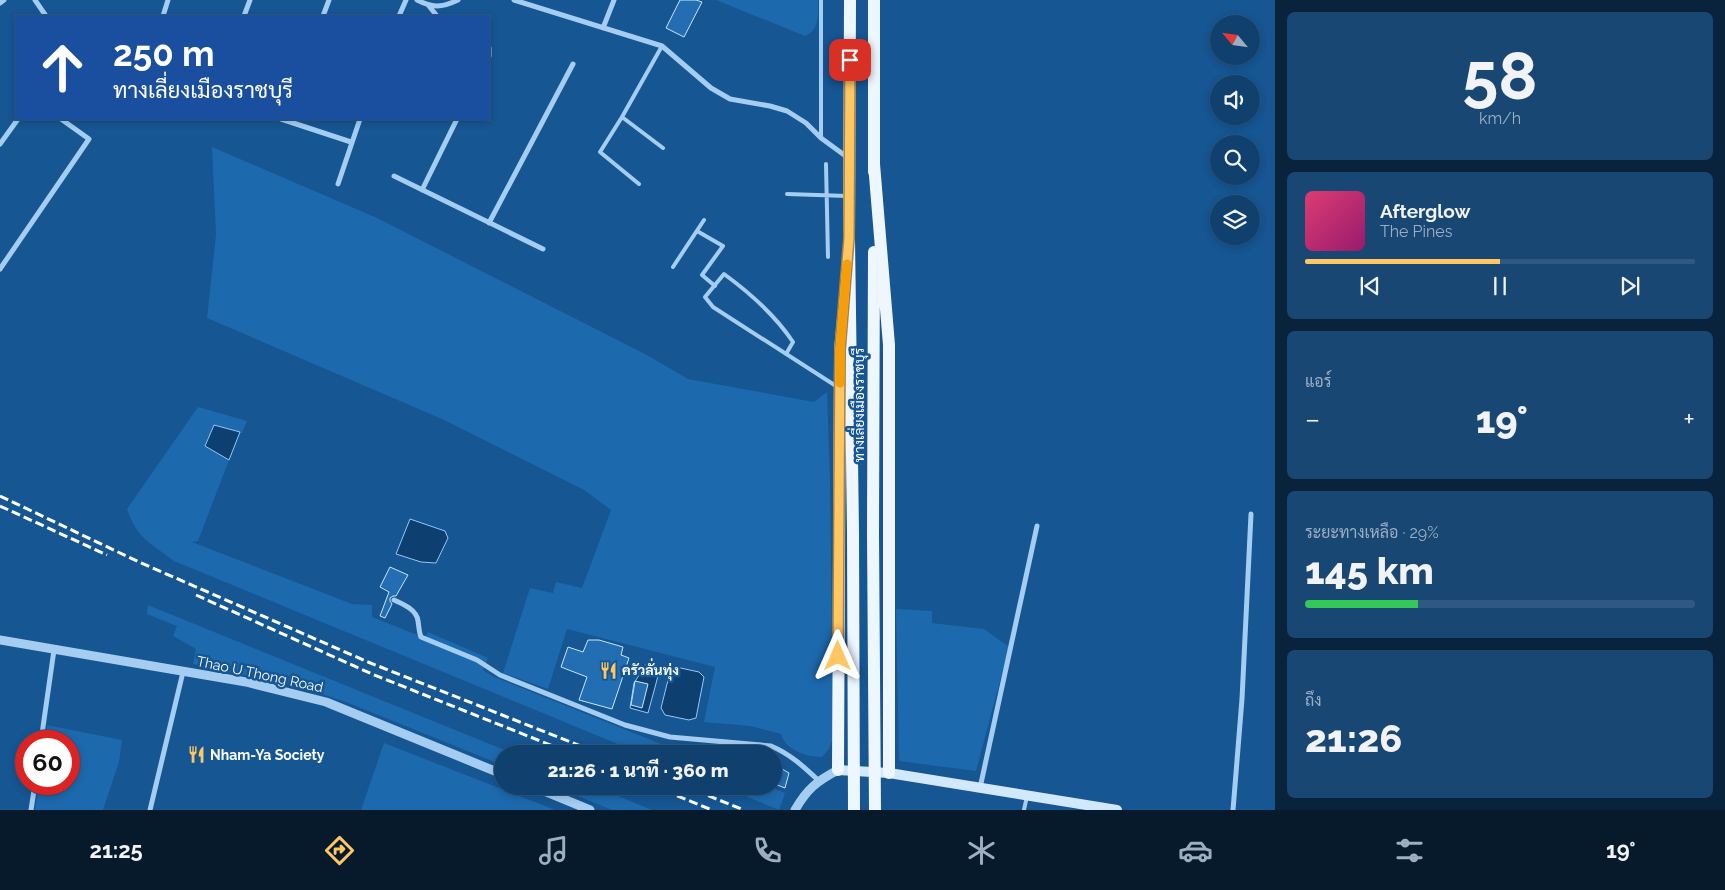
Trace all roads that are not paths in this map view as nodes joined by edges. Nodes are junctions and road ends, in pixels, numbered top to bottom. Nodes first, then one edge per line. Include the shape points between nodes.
1 (4, 0) edge
2 (35, 0) edge
3 (168, 0) edge
4 (250, 0) edge
5 (329, 0) edge
6 (406, 0) edge
7 (417, 0) edge
8 (458, 0) edge
9 (514, 0) edge
10 (614, 0) edge
11 (821, 0) edge
12 (850, 0) edge
13 (874, 0) edge
14 (0, 3) edge
15 (428, 6) junction
16 (45, 15) edge
17 (162, 15) edge
18 (244, 15) edge
19 (323, 15) edge
20 (399, 15) edge
21 (436, 15) edge
22 (603, 28) junction
23 (662, 46) junction
24 (573, 64) dead end
25 (622, 118) junction
26 (17, 120) edge
27 (61, 120) edge
28 (288, 120) edge
29 (360, 120) edge
30 (457, 120) edge
31 (821, 138) junction
32 (351, 142) junction
33 (0, 144) edge
34 (662, 148) dead end
35 (850, 159) junction
36 (826, 164) dead end
37 (874, 164) junction
38 (394, 176) dead end
39 (338, 184) dead end
40 (639, 184) dead end
41 (422, 190) junction
42 (787, 194) dead end
43 (826, 195) junction
44 (849, 196) junction
45 (704, 220) dead end
46 (489, 222) junction
47 (697, 230) junction
48 (849, 238) junction
49 (544, 248) dead end
50 (828, 257) dead end
51 (673, 268) dead end
52 (0, 269) edge
53 (715, 286) junction
54 (786, 354) junction
55 (840, 389) junction
56 (1251, 514) dead end
57 (1038, 526) dead end
58 (394, 600) dead end
59 (0, 640) edge
60 (54, 650) junction
61 (183, 672) junction
62 (43, 730) edge
63 (838, 770) junction
64 (494, 771) edge
65 (889, 773) junction
66 (818, 780) junction
67 (980, 789) junction
68 (33, 795) edge
69 (554, 795) edge
70 (1027, 796) junction
71 (31, 810) edge
72 (150, 810) edge
73 (590, 810) edge
74 (795, 810) edge
75 (854, 810) edge
76 (875, 810) edge
77 (1024, 810) edge
78 (1117, 810) edge
79 (1233, 810) edge

1 - 14 street
2 - 16 street
3 - 17 street
4 - 18 street
5 - 19 street
6 - 20 street
7 - 15 street
8 - 15 street via 444,6
9 - 22 street
10 - 22 street
11 - 31 lane
12 - 35 main road, ทางเลี่ยงเมืองราชบุรี
13 - 37 main road, ทางเลี่ยงเมืองราชบุรี
15 - 21 street
22 - 23 street
23 - 25 lane
23 - 31 street via 711,88 730,99 787,111
24 - 46 street
25 - 34 lane
25 - 40 lane via 600,152
26 - 33 street
27 - 52 street via 89,139
28 - 32 street
29 - 32 street
30 - 41 street
31 - 35 street
32 - 39 street
35 - 44 main road, ทางเลี่ยงเมืองราชบุรี
36 - 43 lane
37 - 65 main road via 889,345
37 - 76 main road, ทางเลี่ยงเมืองราชบุรี, bridge
38 - 41 street
41 - 46 street
42 - 43 lane
43 - 44 lane
43 - 50 lane
44 - 48 main road, ทางเลี่ยงเมืองราชบุรี
45 - 47 lane
46 - 49 street
47 - 51 lane
47 - 53 lane via 723,246 702,275
48 - 55 main road
48 - 75 main road, ทางเลี่ยงเมืองราชบุรี, bridge
53 - 54 lane via 706,297 713,307
53 - 54 lane via 724,274 750,293 794,342
54 - 55 lane
55 - 63 main road
56 - 79 street
57 - 67 street
58 - 66 street via 415,613 421,637 477,660 518,683 625,725 670,737 771,746 796,759
59 - 60 street, Thao U Thong Road
60 - 61 street, Thao U Thong Road
60 - 62 street
61 - 64 street, Thao U Thong Road via 246,682 326,702
61 - 72 street
63 - 65 main road
63 - 66 street
65 - 67 main road
66 - 74 street
67 - 70 main road
68 - 71 street
69 - 73 street
70 - 77 lane
70 - 78 main road

